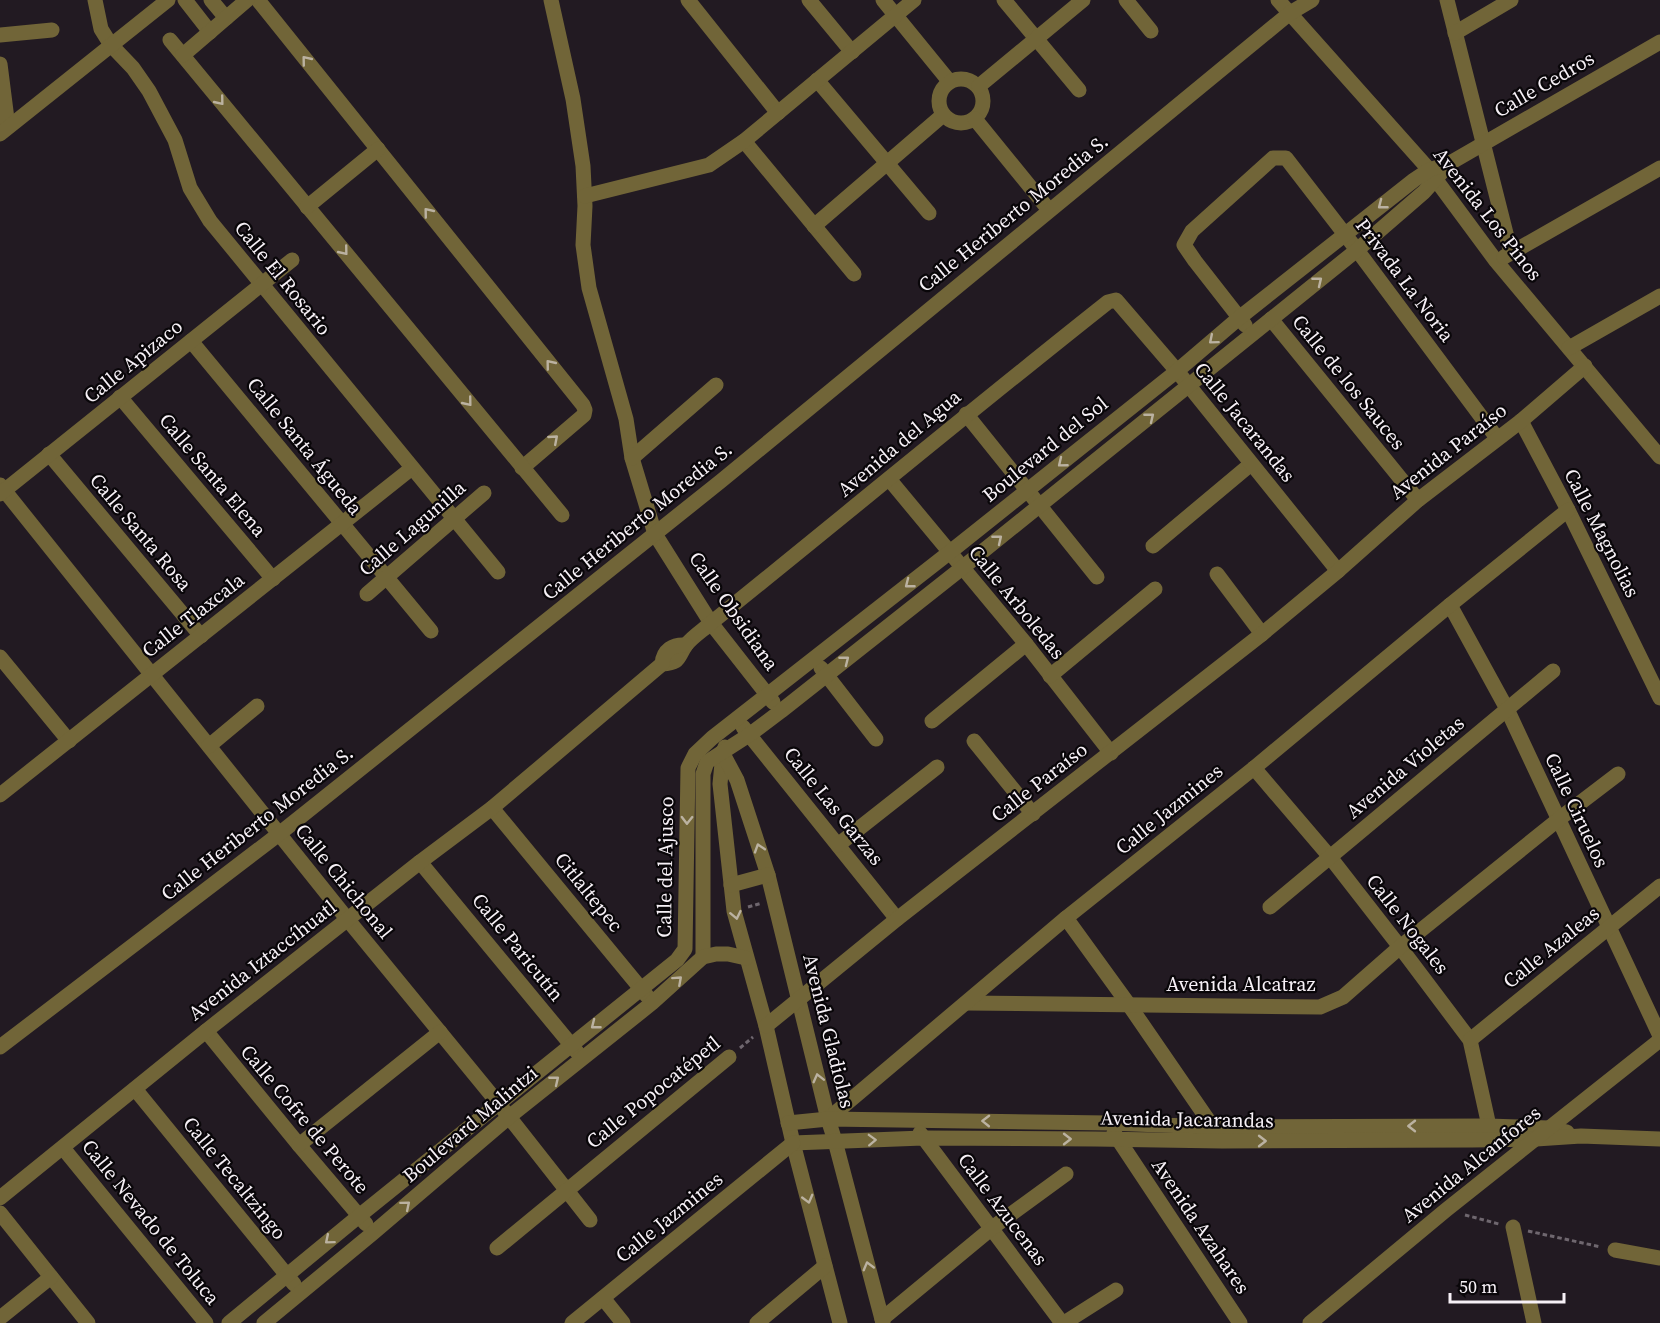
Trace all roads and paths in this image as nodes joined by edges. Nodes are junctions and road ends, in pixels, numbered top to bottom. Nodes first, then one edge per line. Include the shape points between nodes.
1 (95, 0) edge
2 (168, 0) edge
3 (185, 0) edge
4 (211, 0) edge
5 (247, 0) edge
6 (258, 0) edge
7 (551, 0) edge
8 (688, 0) edge
9 (809, 0) edge
10 (883, 0) edge
11 (914, 0) edge
12 (1004, 0) edge
13 (1083, 0) edge
14 (1126, 0) edge
15 (1278, 0) edge
16 (1312, 0) edge
17 (1447, 0) edge
18 (1511, 0) edge
19 (1290, 13) junction
20 (896, 15) junction
21 (226, 18) junction
22 (52, 30) dead end
23 (1151, 31) dead end
24 (210, 32) junction
25 (1455, 33) junction
26 (0, 36) edge
27 (1036, 39) junction
28 (170, 40) dead end
29 (1660, 42) edge
30 (111, 45) junction
31 (852, 51) junction
32 (183, 56) junction
33 (0, 64) edge
34 (817, 81) junction
35 (949, 81) junction
36 (979, 86) junction
37 (1079, 90) dead end
38 (778, 113) junction
39 (943, 115) junction
40 (975, 119) junction
41 (4, 130) edge
42 (744, 141) junction
43 (1482, 144) junction
44 (378, 149) junction
45 (887, 163) junction
46 (1660, 168) edge
47 (1432, 175) junction
48 (585, 196) junction
49 (307, 207) junction
50 (1050, 210) junction
51 (929, 213) dead end
52 (814, 226) junction
53 (1344, 234) junction
54 (1357, 250) junction
55 (1511, 253) junction
56 (292, 261) dead end
57 (1497, 261) junction
58 (854, 274) dead end
59 (262, 285) junction
60 (1660, 296) edge
61 (1116, 300) joint
62 (1239, 318) junction
63 (1271, 320) junction
64 (1253, 334) junction
65 (191, 341) junction
66 (1569, 348) junction
67 (1585, 366) junction
68 (1177, 370) junction
69 (716, 385) dead end
70 (1189, 386) junction
71 (120, 397) junction
72 (966, 414) junction
73 (1521, 421) junction
74 (1497, 438) junction
75 (49, 454) junction
76 (1660, 457) edge
77 (632, 458) junction
78 (1251, 464) junction
79 (412, 468) junction
80 (522, 468) junction
81 (889, 479) junction
82 (2, 490) edge
83 (1028, 490) junction
84 (484, 493) dead end
85 (1418, 500) junction
86 (1040, 505) junction
87 (1568, 510) junction
88 (562, 515) dead end
89 (454, 519) junction
90 (342, 524) junction
91 (655, 534) junction
92 (1153, 546) dead end
93 (950, 552) junction
94 (962, 568) junction
95 (1338, 571) junction
96 (498, 572) dead end
97 (1217, 574) dead end
98 (1097, 577) dead end
99 (386, 578) junction
100 (273, 579) junction
101 (1155, 589) dead end
102 (367, 594) dead end
103 (1450, 605) junction
104 (880, 606) junction
105 (893, 622) junction
106 (711, 623) junction
107 (431, 631) dead end
108 (1262, 634) junction
109 (201, 636) junction
110 (1026, 644) junction
111 (0, 657) edge
112 (813, 658) junction
113 (1553, 670) dead end
114 (152, 675) junction
115 (827, 675) junction
116 (1050, 676) junction
117 (768, 695) junction
118 (1660, 698) edge
119 (257, 706) dead end
120 (1507, 709) junction
121 (781, 711) junction
122 (737, 720) junction
123 (932, 721) dead end
124 (749, 735) junction
125 (712, 738) junction
126 (876, 739) dead end
127 (69, 741) junction
128 (974, 741) dead end
129 (209, 746) junction
130 (723, 753) junction
131 (1111, 753) junction
132 (690, 762) joint
133 (937, 767) dead end
134 (1254, 768) junction
135 (1618, 774) dead end
136 (0, 795) edge
137 (492, 808) junction
138 (1032, 814) junction
139 (1559, 819) junction
140 (279, 834) junction
141 (838, 844) junction
142 (1330, 857) junction
143 (420, 862) junction
144 (768, 875) junction
145 (731, 885) junction
146 (1660, 886) edge
147 (1270, 907) dead end
148 (1066, 918) junction
149 (897, 919) junction
150 (348, 920) junction
151 (1609, 927) junction
152 (1400, 946) junction
153 (703, 957) junction
154 (746, 958) junction
155 (641, 989) junction
156 (799, 999) junction
157 (652, 1003) junction
158 (966, 1003) junction
159 (1129, 1005) junction
160 (766, 1026) junction
161 (206, 1031) junction
162 (440, 1032) junction
163 (1660, 1038) edge
164 (1470, 1040) junction
165 (571, 1045) junction
166 (0, 1047) edge
167 (729, 1057) joint
168 (583, 1059) junction
169 (135, 1089) junction
170 (498, 1103) junction
171 (509, 1117) junction
172 (828, 1119) junction
173 (911, 1119) junction
174 (788, 1123) junction
175 (1108, 1123) junction
176 (1213, 1127) junction
177 (1549, 1128) junction
178 (1490, 1133) junction
179 (1581, 1136) junction
180 (923, 1138) junction
181 (1118, 1139) junction
182 (1660, 1139) edge
183 (1536, 1140) junction
184 (835, 1141) junction
185 (1222, 1141) junction
186 (793, 1143) junction
187 (299, 1145) junction
188 (63, 1148) junction
189 (1066, 1174) dead end
190 (566, 1190) junction
191 (0, 1198) edge
192 (0, 1214) edge
193 (359, 1216) junction
194 (590, 1220) dead end
195 (1513, 1227) dead end
196 (992, 1228) junction
197 (373, 1233) junction
198 (497, 1248) dead end
199 (1615, 1250) dead end
200 (1660, 1258) edge
201 (825, 1266) junction
202 (287, 1276) junction
203 (51, 1277) junction
204 (1116, 1290) dead end
205 (302, 1293) junction
206 (603, 1298) junction
207 (0, 1317) edge
208 (882, 1321) edge
209 (88, 1323) edge
210 (206, 1323) edge
211 (229, 1323) edge
212 (264, 1323) edge
213 (572, 1323) edge
214 (624, 1323) edge
215 (757, 1323) edge
216 (840, 1323) edge
217 (1063, 1323) edge
218 (1240, 1323) edge
219 (1310, 1323) edge
220 (1534, 1323) edge

1 - 30 street, Calle El Rosario via 101,29
2 - 30 street
3 - 24 street
4 - 21 street
5 - 21 street
44 -> 6 street
7 - 48 street, Calle Obsidiana via 573,99
8 - 38 street
9 - 31 street
10 - 20 street
11 - 20 street
12 - 27 street
13 - 27 street
14 - 23 street
15 - 19 street, Avenida Los Pinos
16 - 19 street, Calle Heriberto Moredia S.
17 - 25 street
18 - 25 street
19 - 47 street, Avenida Los Pinos
19 - 50 street, Calle Heriberto Moredia S.
20 - 31 street
20 - 35 street
21 - 24 street
22 - 26 street
24 - 32 street
25 - 43 street
27 - 36 street
27 - 37 street
28 - 32 street
29 - 43 street, Calle Cedros
30 - 41 street
30 - 59 street, Calle El Rosario via 149,91 166,121 190,188 210,221
31 - 34 street
32 -> 49 street
33 - 41 street
34 - 38 street
34 - 45 street
35 - 36 street via 965,78
35 - 39 street via 941,91
36 - 40 street via 984,97
38 - 42 street
39 - 40 street via 952,122
39 - 45 street
40 - 50 street
42 - 48 street via 709,165
42 - 52 street
43 - 47 street, Calle Cedros
43 - 55 street
44 - 49 street
80 -> 44 street via 584,415 583,405
45 - 51 street
45 - 52 street
46 - 55 street
47 -> 53 street, Boulevard del Sol via 1414,180
47 - 54 street, Boulevard del Sol via 1424,192
47 - 57 street, Avenida Los Pinos
48 - 77 street, Calle Obsidiana via 583,245 589,288 626,419
49 -> 80 street
50 - 91 street, Calle Heriberto Moredia S.
52 - 58 street
53 - 54 street, Privada La Noria
53 - 62 street, Boulevard del Sol
53 - 62 street, Privada La Noria via 1286,158 1273,158 1192,231 1184,245
63 -> 54 street, Boulevard del Sol
54 - 74 street, Privada La Noria
55 - 57 street
56 - 59 street, Calle Apizaco
57 - 66 street, Avenida Los Pinos
59 - 65 street, Calle Apizaco
59 - 79 street, Calle El Rosario
60 - 66 street
61 - 68 street, Calle Jacarandas
61 - 72 street, Avenida del Agua via 1108,302
62 - 64 street
62 -> 68 street, Boulevard del Sol
63 - 64 street, Boulevard del Sol
63 - 85 street, Calle de los Sauces
64 - 70 street, Boulevard del Sol
65 - 71 street, Calle Apizaco
65 - 90 street, Calle Santa Águeda
66 - 67 street, Avenida Los Pinos
67 - 73 street, Avenida Paraíso
67 - 76 street, Avenida Los Pinos
68 - 70 street, Calle Jacarandas
68 -> 83 street, Boulevard del Sol
69 - 77 street
70 - 78 street, Calle Jacarandas
86 -> 70 street, Boulevard del Sol
71 - 75 street, Calle Apizaco
71 - 100 street, Calle Santa Elena
72 - 81 street, Avenida del Agua
72 - 83 street
73 - 74 street, Avenida Paraíso
73 - 87 street, Calle Magnolias
74 - 85 street, Avenida Paraíso
75 - 82 street, Calle Apizaco
75 - 109 street, Calle Santa Rosa
77 - 91 street, Calle Obsidiana
78 - 92 street
78 - 95 street, Calle Jacarandas
79 - 89 street, Calle El Rosario
79 - 90 street, Calle Tlaxcala
80 - 88 street
81 - 93 street, Calle Arboledas
81 - 106 street, Avenida del Agua
82 - 114 street, Calle Chichonal
83 - 86 street
83 - 93 street, Boulevard del Sol
84 - 89 street, Calle Lagunilla
85 - 95 street, Avenida Paraíso
94 -> 86 street, Boulevard del Sol
86 - 98 street
87 - 103 street, Calle Jazmines
87 - 118 street, Calle Magnolias
89 - 96 street, Calle El Rosario
89 - 99 street, Calle Lagunilla
90 - 99 street, Calle Santa Águeda
90 - 100 street, Calle Tlaxcala
91 - 106 street, Calle Obsidiana
91 - 140 street, Calle Heriberto Moredia S.
93 - 94 street, Calle Arboledas
93 -> 104 street, Boulevard del Sol
94 - 105 street, Boulevard del Sol
94 - 110 street, Calle Arboledas
95 - 108 street, Calle Paraíso
97 - 108 street
99 - 102 street, Calle Lagunilla
99 - 107 street, Calle Santa Águeda
100 - 109 street, Calle Tlaxcala
101 - 116 street
103 - 120 street, Calle Ciruelos
103 - 134 street, Calle Jazmines
104 - 105 street
104 - 112 street, Boulevard del Sol
115 -> 105 street, Boulevard del Sol
106 - 117 street, Calle Obsidiana
106 - 137 street, Avenida Iztaccíhuatl via 686,645 681,657 662,664
108 - 131 street, Calle Paraíso
109 - 114 street, Calle Tlaxcala
110 - 116 street, Calle Arboledas
110 - 123 street
111 - 127 street
112 - 115 street
112 - 117 street, Boulevard del Sol
113 - 120 street, Avenida Violetas
114 - 127 street, Calle Tlaxcala
114 - 129 street, Calle Chichonal
115 - 121 street, Boulevard del Sol
115 - 126 street
116 - 131 street, Calle Arboledas
117 - 121 street, Calle Obsidiana
117 - 122 street, Boulevard del Sol
119 - 129 street
120 - 139 street, Calle Ciruelos
120 - 142 street, Avenida Violetas
121 - 124 street, Boulevard del Sol
122 - 124 street, Calle Las Garzas
122 - 125 street, Boulevard del Sol
122 - 130 street
124 - 130 street, Boulevard del Sol
124 - 141 street, Calle Las Garzas
125 - 130 street, Avenida Gladiolas
125 - 132 street, Boulevard del Sol
127 - 136 street, Calle Tlaxcala
128 - 138 street
129 - 140 street, Calle Chichonal
144 -> 130 street, Avenida Gladiolas
130 - 145 street via 720,784
130 - 153 street, Calle del Ajusco via 707,762 703,774
131 - 138 street, Calle Paraíso
132 -> 155 street, Calle del Ajusco via 685,949
133 - 141 street
134 - 142 street, Calle Nogales
134 - 148 street, Calle Jazmines
135 - 139 street, Avenida Alcatraz
137 - 143 street, Avenida Iztaccíhuatl
137 - 155 street, Citlaltepec
138 - 149 street, Calle Paraíso
139 - 151 street, Calle Ciruelos
139 - 152 street, Avenida Alcatraz
140 - 150 street, Calle Chichonal
140 - 166 street, Calle Heriberto Moredia S.
141 - 149 street, Calle Las Garzas
142 - 147 street, Avenida Violetas
142 - 152 street, Calle Nogales
143 - 150 street, Avenida Iztaccíhuatl
143 - 165 street, Calle Paricutín
144 - 145 street
144 - 156 street, Avenida Gladiolas
145 -> 154 street
146 - 151 street, Calle Azaleas
148 - 158 street, Calle Jazmines
148 - 159 street
149 - 156 street, Calle Paraíso
150 - 161 street, Avenida Iztaccíhuatl
150 - 162 street, Calle Chichonal
151 - 163 street, Calle Ciruelos
151 - 164 street, Calle Azaleas
152 - 159 street, Avenida Alcatraz via 1343,997 1320,1007
152 - 164 street, Calle Nogales
153 - 154 street via 716,954
157 -> 153 street, Boulevard Malintzi
154 - 160 street
155 - 157 street, Citlaltepec
155 -> 165 street, Boulevard Malintzi
156 - 160 street, Calle Paraíso
172 -> 156 street, Avenida Gladiolas
157 - 168 street, Boulevard Malintzi
158 - 159 street, Avenida Alcatraz
158 - 172 street, Calle Jazmines
159 - 176 street
160 - 167 path, Calle Popocatépetl
160 - 174 street
161 - 169 street, Avenida Iztaccíhuatl
161 - 187 street, Calle Cofre de Perote
162 - 170 street, Calle Chichonal
162 - 187 street
163 - 177 street, Avenida Alcanfores
164 - 178 street, Calle Nogales
165 - 168 street, Calle Paricutín
165 - 170 street, Boulevard Malintzi
167 - 190 street, Calle Popocatépetl
171 -> 168 street, Boulevard Malintzi
169 - 188 street, Avenida Iztaccíhuatl
169 - 202 street, Calle Tecaltzingo
170 - 171 street, Calle Chichonal
170 - 193 street, Boulevard Malintzi
171 - 190 street, Calle Chichonal
197 -> 171 street, Boulevard Malintzi
172 - 173 street, Avenida Jacarandas
172 - 174 street
172 - 184 street, Avenida Gladiolas
175 -> 173 street, Avenida Jacarandas
173 - 180 street, Calle Azucenas
174 - 186 street
175 - 176 street, Avenida Jacarandas
175 - 181 street, Avenida Azahares
178 -> 176 street, Avenida Jacarandas
176 - 185 street
177 - 178 street, Avenida Jacarandas
177 - 179 street, Avenida Jacarandas
177 - 183 street, Avenida Alcanfores
178 - 183 street, Avenida Jacarandas
185 -> 178 street, Avenida Jacarandas
179 - 182 street, Avenida Jacarandas
179 - 183 street, Avenida Jacarandas
180 -> 181 street, Avenida Jacarandas
184 -> 180 street, Avenida Jacarandas
180 - 196 street, Calle Azucenas
181 - 185 street, Avenida Jacarandas
181 - 218 street, Avenida Azahares
183 - 219 street, Avenida Alcanfores
184 - 186 street, Avenida Jacarandas
208 -> 184 street, Avenida Gladiolas
186 -> 201 street
186 - 206 street, Calle Jazmines
187 - 193 street, Calle Cofre de Perote
188 - 191 street, Avenida Iztaccíhuatl
188 - 210 street, Calle Nevado de Toluca
189 - 196 street
190 - 194 street, Calle Chichonal
190 - 198 street, Calle Popocatépetl
192 - 203 street
193 - 197 street, Calle Cofre de Perote
193 -> 202 street, Boulevard Malintzi
195 - 220 street
196 - 208 street
196 - 217 street, Calle Azucenas
197 - 205 street, Boulevard Malintzi
199 - 200 street
201 - 215 street
201 - 216 street
202 - 205 street, Calle Tecaltzingo
202 - 211 street, Boulevard Malintzi
203 - 207 street
203 - 209 street
204 - 217 street
205 - 212 street, Boulevard Malintzi
206 - 213 street, Calle Jazmines
206 - 214 street

